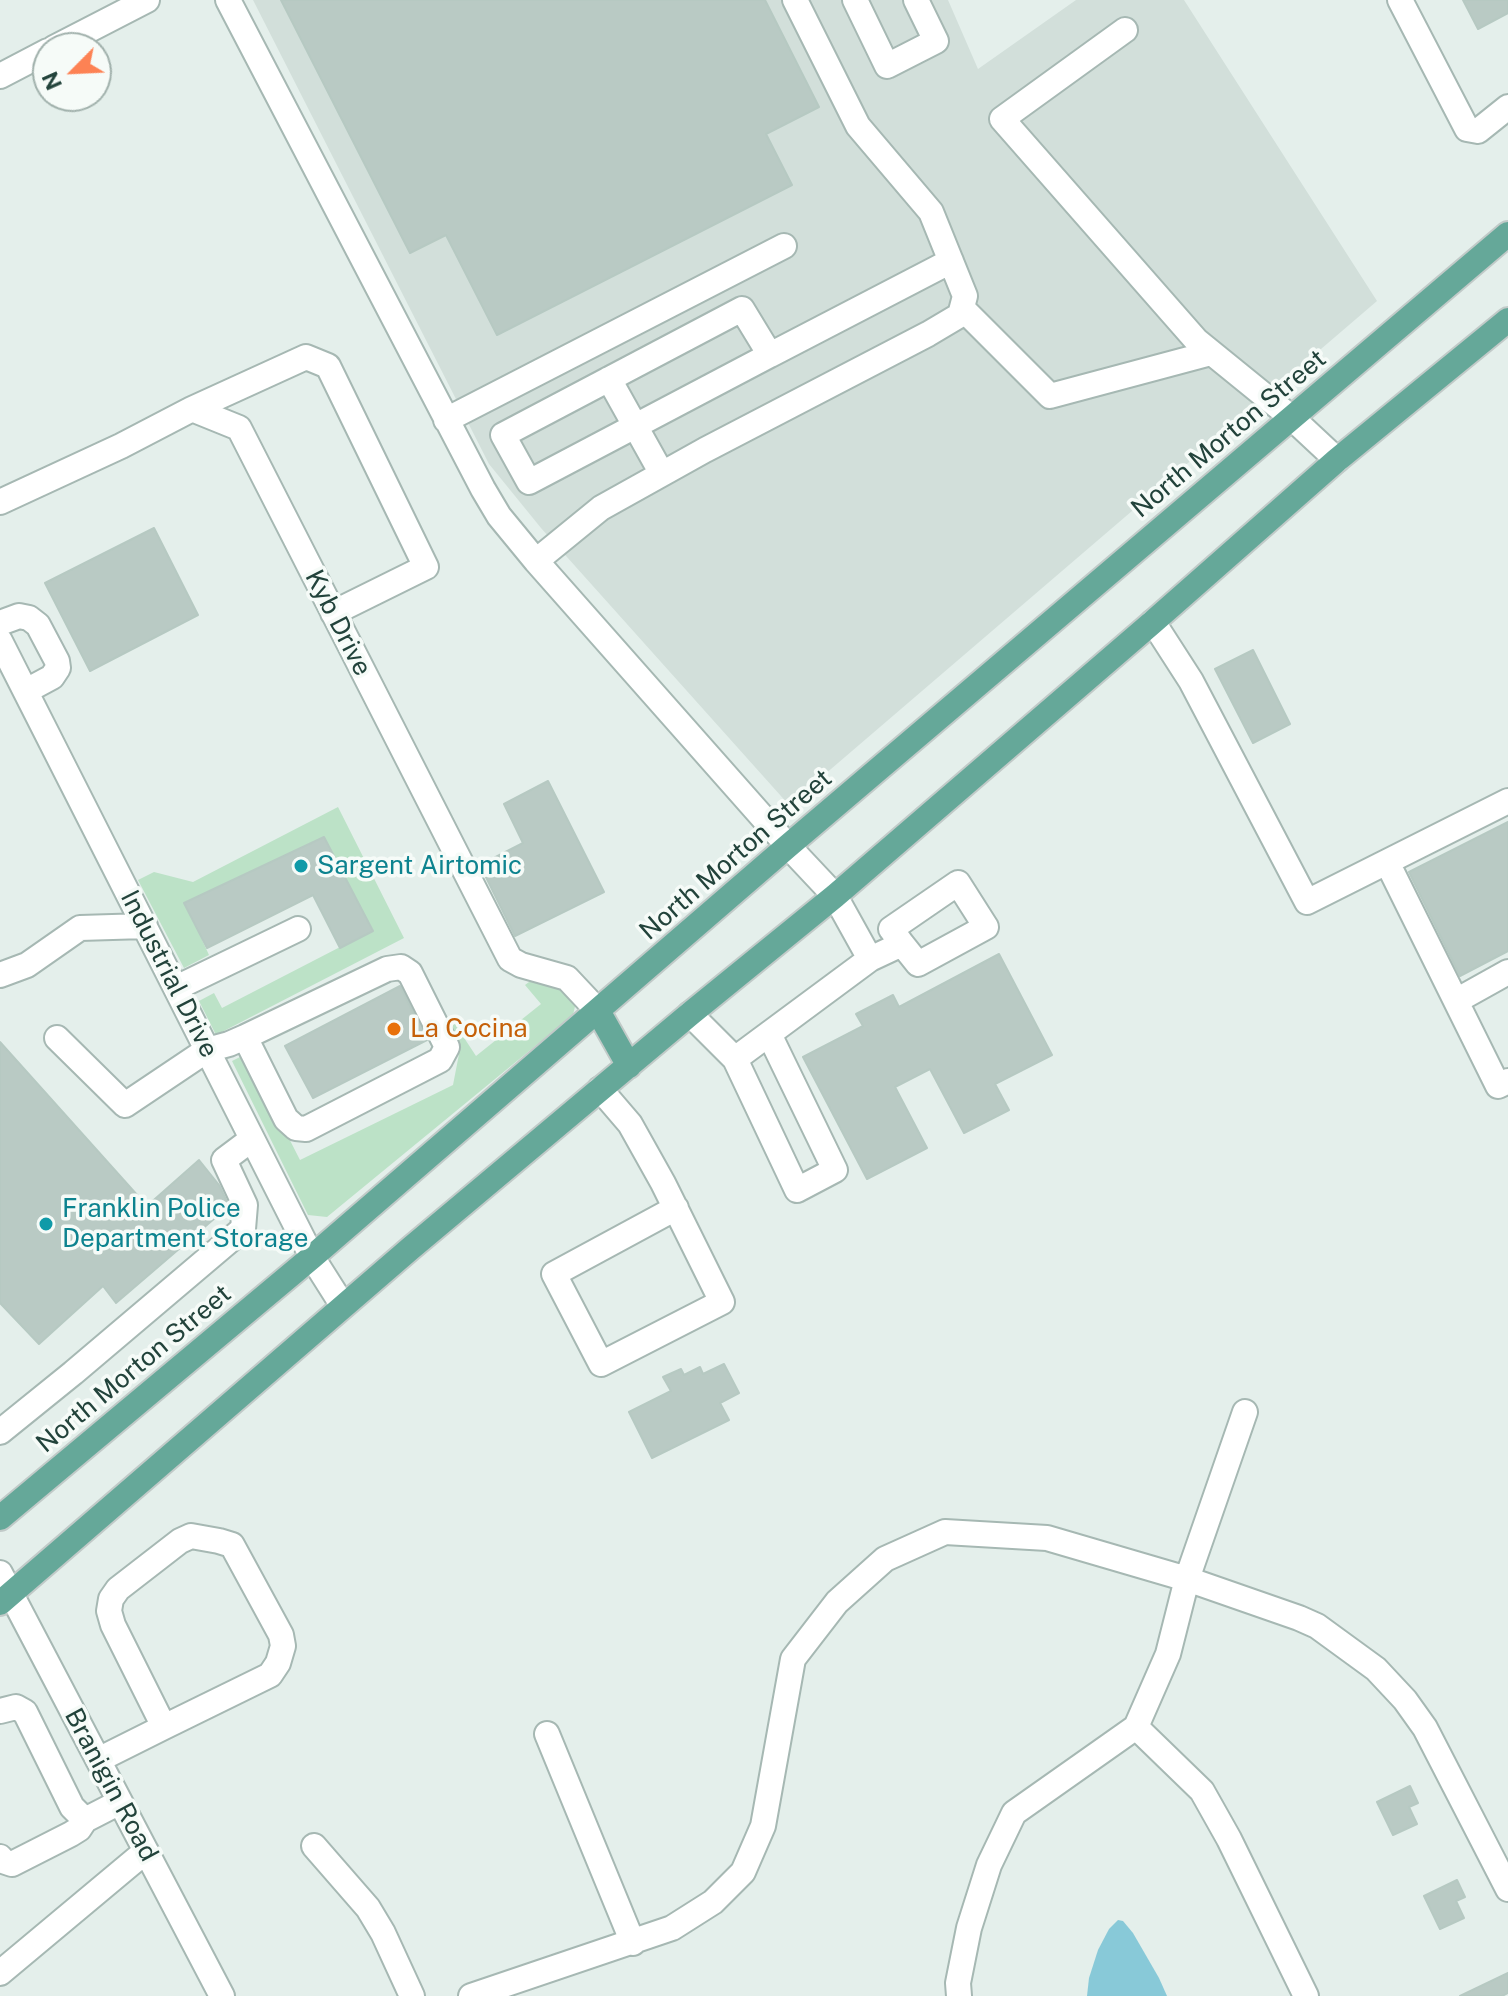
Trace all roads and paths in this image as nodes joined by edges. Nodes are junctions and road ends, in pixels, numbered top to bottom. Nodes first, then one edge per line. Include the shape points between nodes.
1 (147, 0) edge
2 (228, 0) edge
3 (795, 0) edge
4 (855, 0) edge
5 (916, 0) edge
6 (1400, 0) edge
7 (1125, 30) dead end
8 (85, 32) edge
9 (32, 59) edge
10 (0, 76) edge
11 (1508, 107) edge
12 (1508, 234) edge
13 (784, 246) dead end
14 (951, 261) junction
15 (962, 308) junction
16 (1508, 320) edge
17 (1211, 353) junction
18 (770, 355) junction
19 (609, 379) junction
20 (192, 409) junction
21 (1292, 418) junction
22 (446, 420) junction
23 (636, 426) junction
24 (1337, 460) junction
25 (662, 474) junction
26 (0, 502) edge
27 (536, 561) junction
28 (333, 613) junction
29 (1153, 622) junction
30 (0, 623) edge
31 (0, 641) edge
32 (26, 691) junction
33 (1508, 801) edge
34 (788, 846) junction
35 (1387, 862) junction
36 (835, 896) junction
37 (145, 926) junction
38 (298, 929) dead end
39 (902, 944) dead end
40 (870, 959) junction
41 (1508, 972) edge
42 (0, 975) edge
43 (176, 988) junction
44 (1456, 1001) junction
45 (598, 1011) junction
46 (690, 1014) junction
47 (769, 1034) junction
48 (245, 1037) junction
49 (57, 1038) dead end
50 (207, 1050) junction
51 (735, 1059) junction
52 (629, 1066) junction
53 (1508, 1081) edge
54 (600, 1089) junction
55 (252, 1139) junction
56 (676, 1208) junction
57 (312, 1257) junction
58 (343, 1306) junction
59 (1245, 1412) dead end
60 (0, 1432) edge
61 (3, 1511) edge
62 (1187, 1579) junction
63 (4, 1590) edge
64 (0, 1711) edge
65 (164, 1727) junction
66 (1136, 1727) junction
67 (547, 1734) dead end
68 (98, 1760) junction
69 (120, 1802) junction
70 (85, 1820) junction
71 (314, 1846) dead end
72 (146, 1851) junction
73 (0, 1857) edge
74 (1508, 1889) edge
75 (633, 1943) junction
76 (0, 1973) edge
77 (222, 1996) edge
78 (412, 1996) edge
79 (471, 1996) edge
80 (959, 1996) edge
81 (1306, 1996) edge

1 - 8 street
2 - 22 street
3 - 14 street via 858,126 931,212
4 - 5 street via 887,66 936,41
6 - 11 street via 1467,129 1478,131
7 - 17 street via 1002,119
9 - 10 street
12 - 21 main road, North Morton Street
13 - 22 street
14 - 15 street via 965,296
14 - 18 street
15 - 17 street via 1050,396
15 - 25 street via 960,315 928,334
16 - 24 main road
17 - 21 street
18 - 19 street via 742,309
18 - 23 street
19 - 23 street
19 - 23 street via 503,435 529,482
20 - 26 street
20 - 28 street, Kyb Drive via 239,428
20 - 28 street via 306,357 328,366 426,567
21 - 24 street
21 - 34 main road, North Morton Street
22 - 27 street via 491,503
23 - 25 street
24 - 29 main road
25 - 27 street via 601,508
27 - 34 street
28 - 45 street, Kyb Drive via 510,959 567,978
29 - 35 street via 1191,681 1307,902
29 - 36 main road
30 - 32 street via 29,618 57,661 52,677
31 - 32 street, Industrial Drive
32 - 37 street, Industrial Drive
33 - 35 street
34 - 36 street
34 - 45 main road, North Morton Street
35 - 44 street
36 - 40 street
36 - 46 main road
37 - 42 street via 80,928 27,965
37 - 43 street, Industrial Drive
38 - 43 street
39 - 40 street
40 - 47 street
41 - 44 street
43 - 50 street, Industrial Drive
44 - 53 street via 1498,1086
45 - 52 main road
45 - 57 main road, North Morton Street
46 - 51 street
46 - 52 main road
47 - 51 street
47 - 51 street via 835,1170 797,1190
48 - 48 street via 401,967 410,973 447,1047 440,1060 306,1129 286,1119
48 - 50 street
49 - 50 street via 125,1105
50 - 55 street, Industrial Drive
52 - 54 main road
54 - 56 street via 630,1124
54 - 58 main road
55 - 57 street, Industrial Drive
55 - 60 street via 224,1160 245,1205 243,1229
56 - 56 street via 722,1302 601,1364 554,1274
57 - 58 street, Industrial Drive
57 - 61 main road, North Morton Street
58 - 63 main road
59 - 62 street
62 - 66 street via 1168,1654
62 - 74 street via 1317,1626 1376,1669 1425,1728
62 - 75 street via 1047,1538 945,1532 885,1559 837,1602 793,1659 763,1826 743,1872 713,1902 672,1928
63 - 68 street, Branigin Road
64 - 70 street via 16,1707 25,1712 72,1807
65 - 65 street via 270,1675 278,1663 281,1635 232,1545 191,1536 111,1599 113,1625
65 - 68 street
66 - 80 street via 1014,1813 989,1865 969,1928
66 - 81 street via 1202,1791
67 - 75 street
68 - 69 street, Branigin Road
69 - 70 street
69 - 72 street, Branigin Road
70 - 73 street via 71,1834 12,1864
71 - 78 street via 368,1908
72 - 76 street
72 - 77 street, Branigin Road
75 - 79 street

